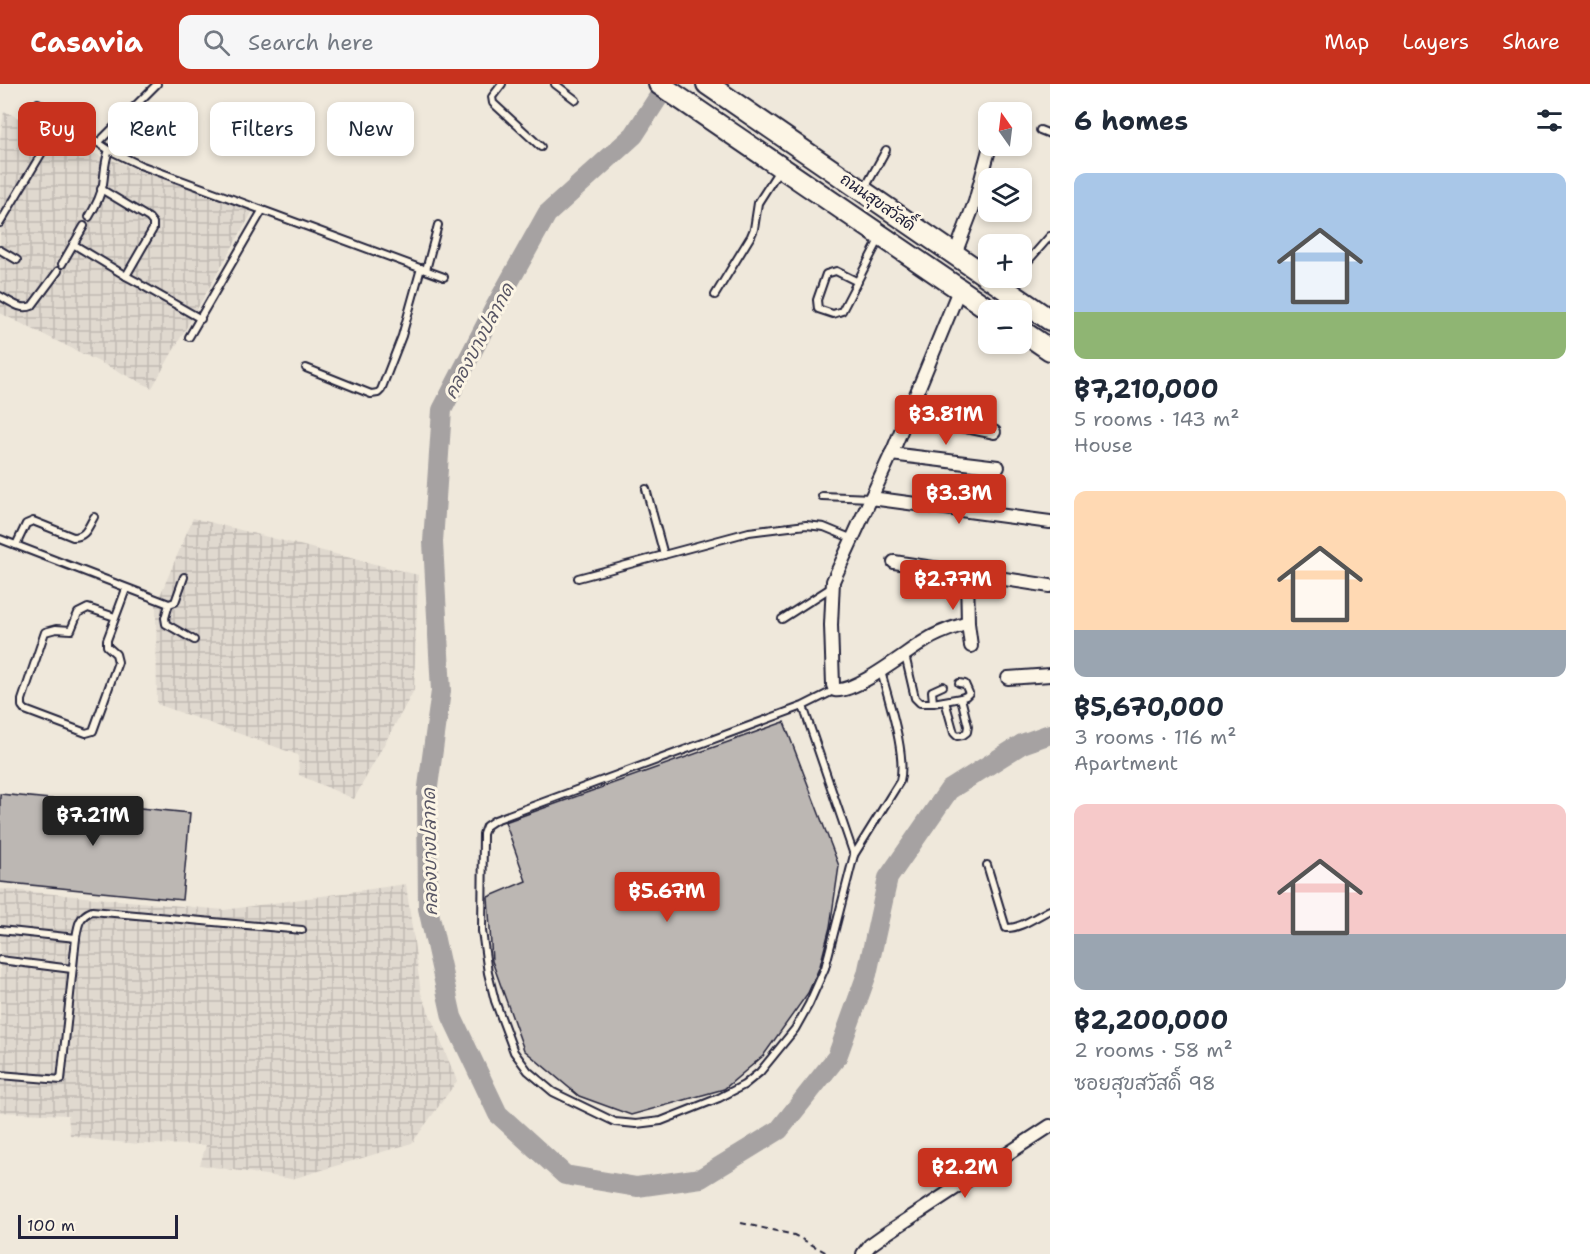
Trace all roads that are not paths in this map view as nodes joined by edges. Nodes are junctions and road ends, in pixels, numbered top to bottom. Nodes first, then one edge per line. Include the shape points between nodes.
1 (157, 84) edge
2 (502, 84) edge
3 (555, 84) edge
4 (659, 84) edge
5 (706, 84) edge
6 (576, 100) dead end
7 (1041, 130) dead end
8 (1050, 134) edge
9 (98, 143) joint
10 (541, 147) dead end
11 (108, 149) edge
12 (886, 150) dead end
13 (108, 153) edge
14 (40, 156) edge
15 (122, 156) edge
16 (987, 156) edge
17 (780, 167) junction
18 (101, 189) junction
19 (864, 192) junction
20 (262, 211) junction
21 (89, 217) dead end
22 (0, 223) edge
23 (438, 225) dead end
24 (84, 226) dead end
25 (881, 236) junction
26 (1050, 236) edge
27 (74, 244) junction
28 (0, 250) edge
29 (955, 254) junction
30 (1032, 257) edge
31 (17, 260) dead end
32 (62, 264) dead end
33 (423, 269) junction
34 (58, 271) dead end
35 (126, 276) junction
36 (444, 277) dead end
37 (858, 282) junction
38 (959, 290) junction
39 (715, 295) dead end
40 (0, 296) edge
41 (978, 302) edge
42 (201, 318) junction
43 (1050, 320) edge
44 (189, 338) dead end
45 (1032, 338) edge
46 (1050, 350) edge
47 (306, 368) dead end
48 (908, 414) junction
49 (994, 432) dead end
50 (891, 454) junction
51 (998, 467) dead end
52 (646, 489) dead end
53 (822, 496) dead end
54 (871, 498) junction
55 (94, 517) dead end
56 (1050, 522) edge
57 (0, 539) edge
58 (853, 539) junction
59 (16, 545) junction
60 (664, 555) junction
61 (894, 562) dead end
62 (967, 574) junction
63 (184, 577) dead end
64 (578, 578) dead end
65 (1050, 586) edge
66 (832, 587) junction
67 (126, 589) junction
68 (169, 604) junction
69 (115, 617) junction
70 (783, 619) dead end
71 (968, 623) junction
72 (194, 640) dead end
73 (971, 646) dead end
74 (905, 655) junction
75 (881, 669) junction
76 (1050, 675) edge
77 (1008, 678) dead end
78 (959, 683) dead end
79 (943, 686) dead end
80 (835, 690) junction
81 (961, 698) junction
82 (945, 701) junction
83 (933, 704) junction
84 (803, 706) junction
85 (854, 855) junction
86 (987, 865) dead end
87 (1050, 910) edge
88 (0, 930) edge
89 (302, 930) dead end
90 (76, 938) junction
91 (0, 960) edge
92 (72, 969) junction
93 (0, 1075) edge
94 (1050, 1126) edge
95 (863, 1254) edge

1 - 9 lane
2 - 10 lane via 492,97 493,103
3 - 6 lane
4 - 17 main road, ถนนสุขสวัสดิ์
5 - 19 main road, ถนนสุขสวัสดิ์
7 - 8 lane
9 - 11 lane
12 - 19 lane
13 - 18 lane
14 - 22 lane
15 - 20 lane
16 - 29 street
17 - 25 main road, ถนนสุขสวัสดิ์
17 - 39 lane via 758,203 751,236
18 - 21 lane
18 - 35 lane via 153,223
19 - 29 main road, ถนนสุขสวัสดิ์
20 - 33 lane
20 - 42 lane
23 - 33 lane
24 - 27 lane
25 - 37 lane
25 - 38 main road, ถนนสุขสวัสดิ์
26 - 30 lane
27 - 32 lane
27 - 35 lane
28 - 31 lane
29 - 43 main road, ถนนสุขสวัสดิ์ via 1006,285
33 - 36 lane
33 - 47 lane via 402,336 378,393 371,394
34 - 40 lane via 28,308
35 - 42 lane
37 - 37 lane via 836,271 826,274 818,309 838,314
38 - 41 main road, ถนนสุขสวัสดิ์
38 - 48 street
42 - 44 lane
45 - 46 main road
48 - 49 street
48 - 50 street
50 - 51 street
50 - 54 street
52 - 60 lane
53 - 54 lane
54 - 56 street
54 - 58 street
55 - 59 lane via 80,537 33,521 27,524
57 - 59 lane
58 - 60 lane via 824,527 806,525 749,532
58 - 66 street
59 - 67 lane
60 - 64 lane
61 - 62 street
62 - 65 street
62 - 71 street
63 - 68 lane via 175,602
66 - 70 lane
66 - 80 street
67 - 68 lane
67 - 69 lane
68 - 72 lane via 166,624
69 - 69 lane via 88,608 78,613 71,630 45,632 22,700 25,710 86,733 93,731 118,662 107,640
71 - 73 street
71 - 74 street via 939,633
74 - 75 street
74 - 83 lane via 915,698 920,703
75 - 80 street via 850,687
75 - 85 lane via 902,775
76 - 77 street
78 - 81 lane via 965,684 969,693
79 - 83 lane via 932,692
80 - 84 lane
81 - 82 lane
81 - 82 lane via 968,726 963,735 954,733
82 - 83 lane
84 - 85 lane
84 - 85 lane via 486,826 482,931 495,1001 513,1052 553,1092 615,1122 661,1121 744,1086 795,1029 809,1004 825,968
86 - 87 lane via 1006,928
88 - 90 lane
89 - 90 lane via 92,910 80,920
90 - 92 lane
91 - 92 lane
92 - 93 lane via 61,1080
94 - 95 street via 884,1235

